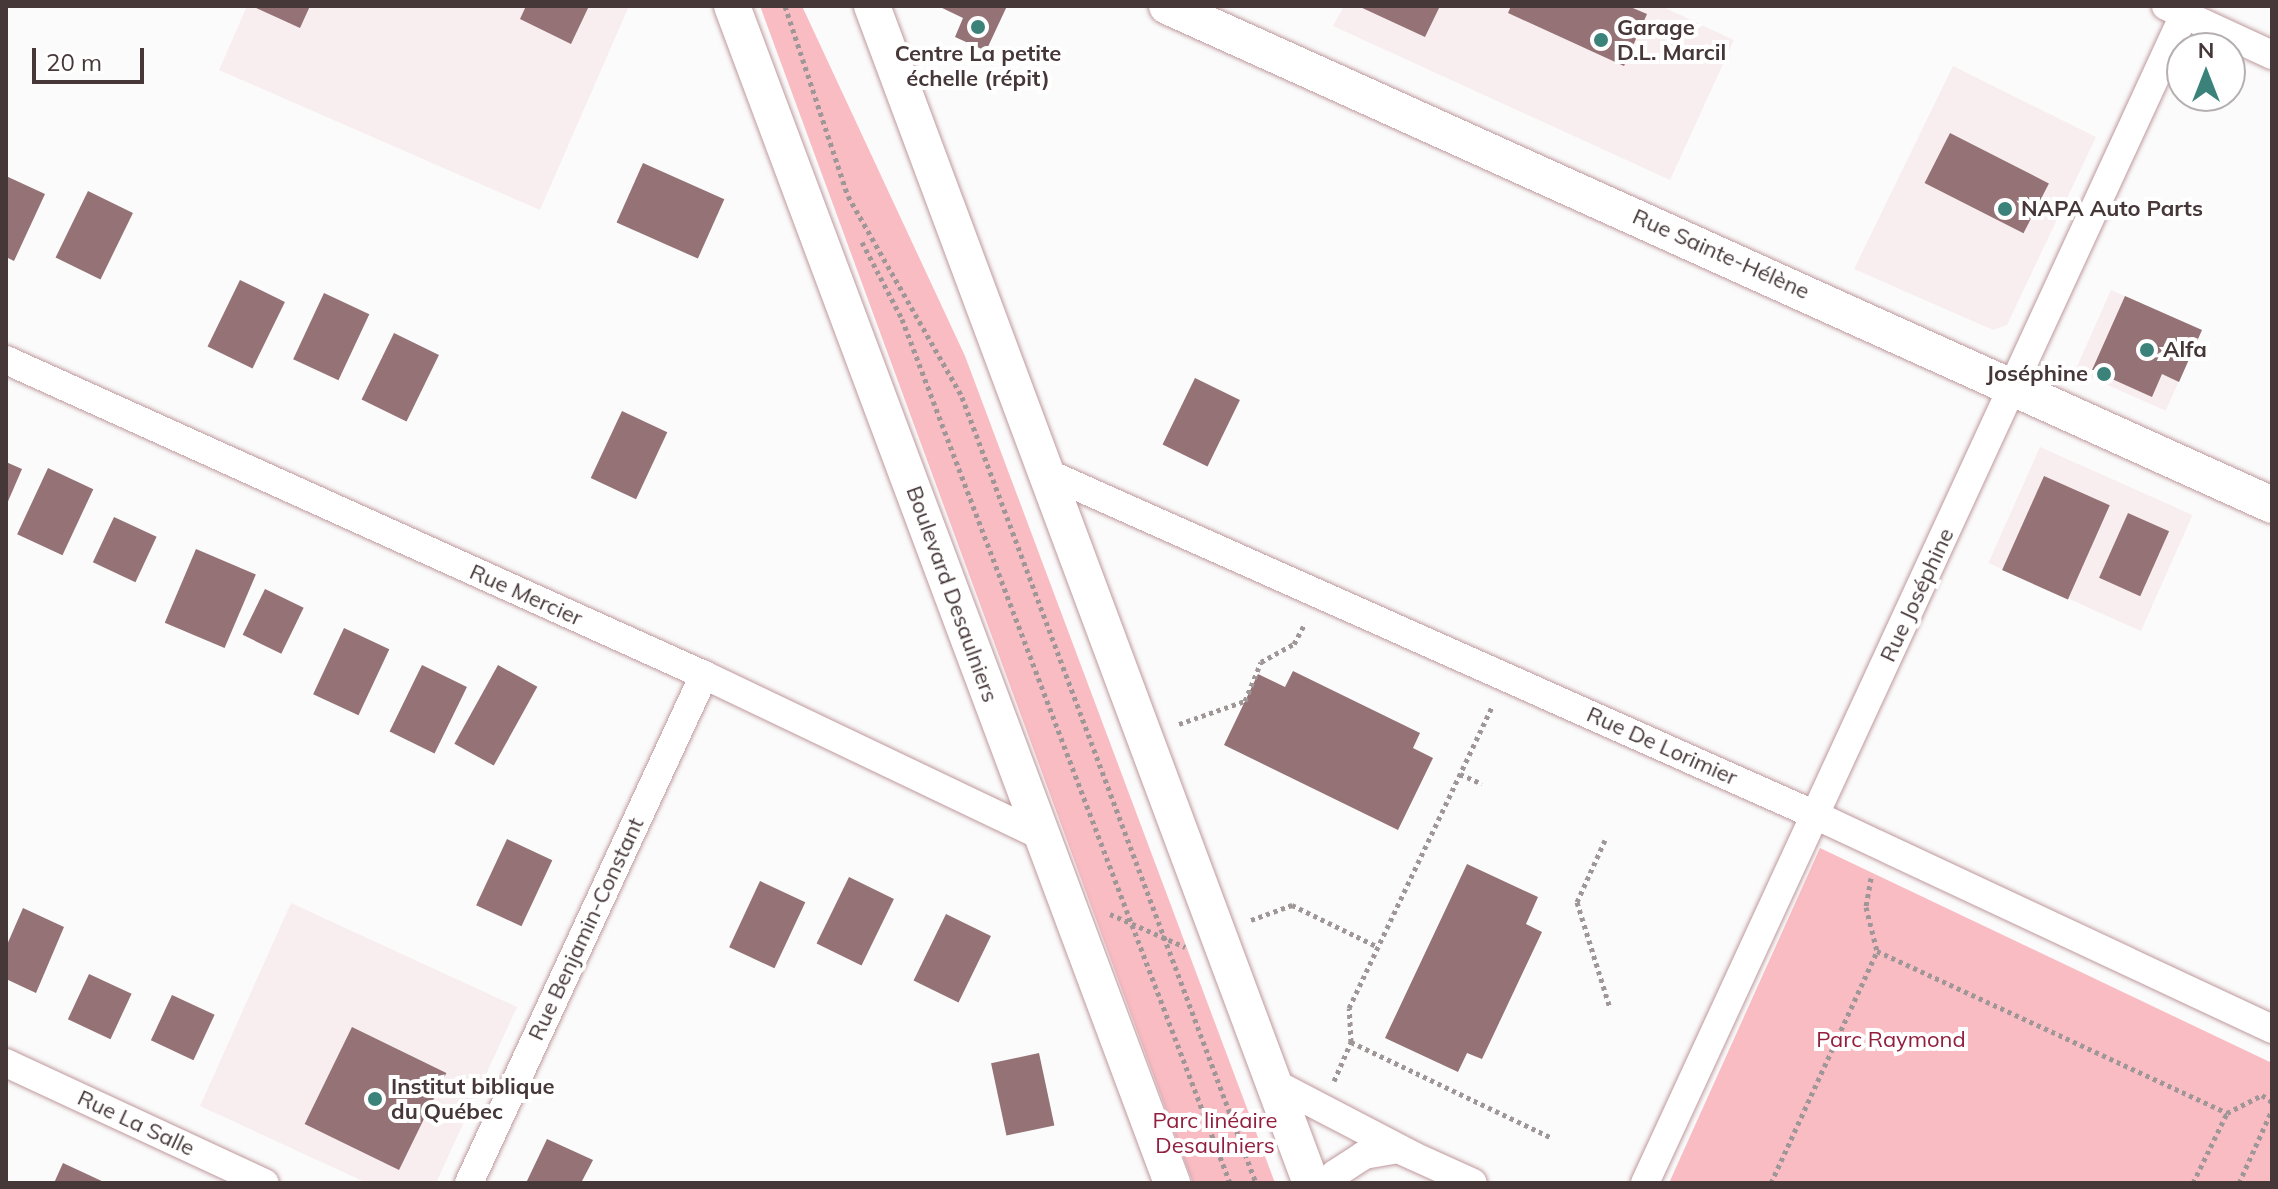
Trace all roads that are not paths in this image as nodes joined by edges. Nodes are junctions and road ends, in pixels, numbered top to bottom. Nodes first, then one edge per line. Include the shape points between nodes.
1 (732, 6) edge
2 (872, 6) edge
3 (1167, 6) edge
4 (2179, 9) edge
5 (2272, 55) edge
6 (6, 360) edge
7 (2013, 385) junction
8 (1047, 473) junction
9 (2272, 505) edge
10 (704, 675) junction
11 (1815, 815) junction
12 (1043, 837) junction
13 (2272, 1029) edge
14 (6, 1063) edge
15 (1270, 1081) junction
16 (1414, 1156) junction
17 (265, 1183) edge
18 (469, 1183) edge
19 (1172, 1183) edge
20 (1311, 1183) edge
21 (1330, 1183) edge
22 (1473, 1183) edge
23 (1645, 1183) edge

1 - 12 street, Boulevard Desaulniers
2 - 8 street
3 - 7 street, Rue Sainte-Hélène
4 - 5 street
4 - 7 street, Rue Joséphine
6 - 10 street, Rue Mercier
7 - 9 street, Rue Sainte-Hélène
7 - 11 street, Rue Joséphine
8 - 11 street, Rue De Lorimier
8 - 15 street
10 - 12 street, Rue Mercier
10 - 18 street, Rue Benjamin-Constant
11 - 13 street, Rue De Lorimier
11 - 23 street, Rue Joséphine
12 - 19 street, Boulevard Desaulniers
14 - 17 street, Rue La Salle
15 - 16 street
15 - 20 street
16 - 21 street via 1398,1149 1364,1155
16 - 22 street

